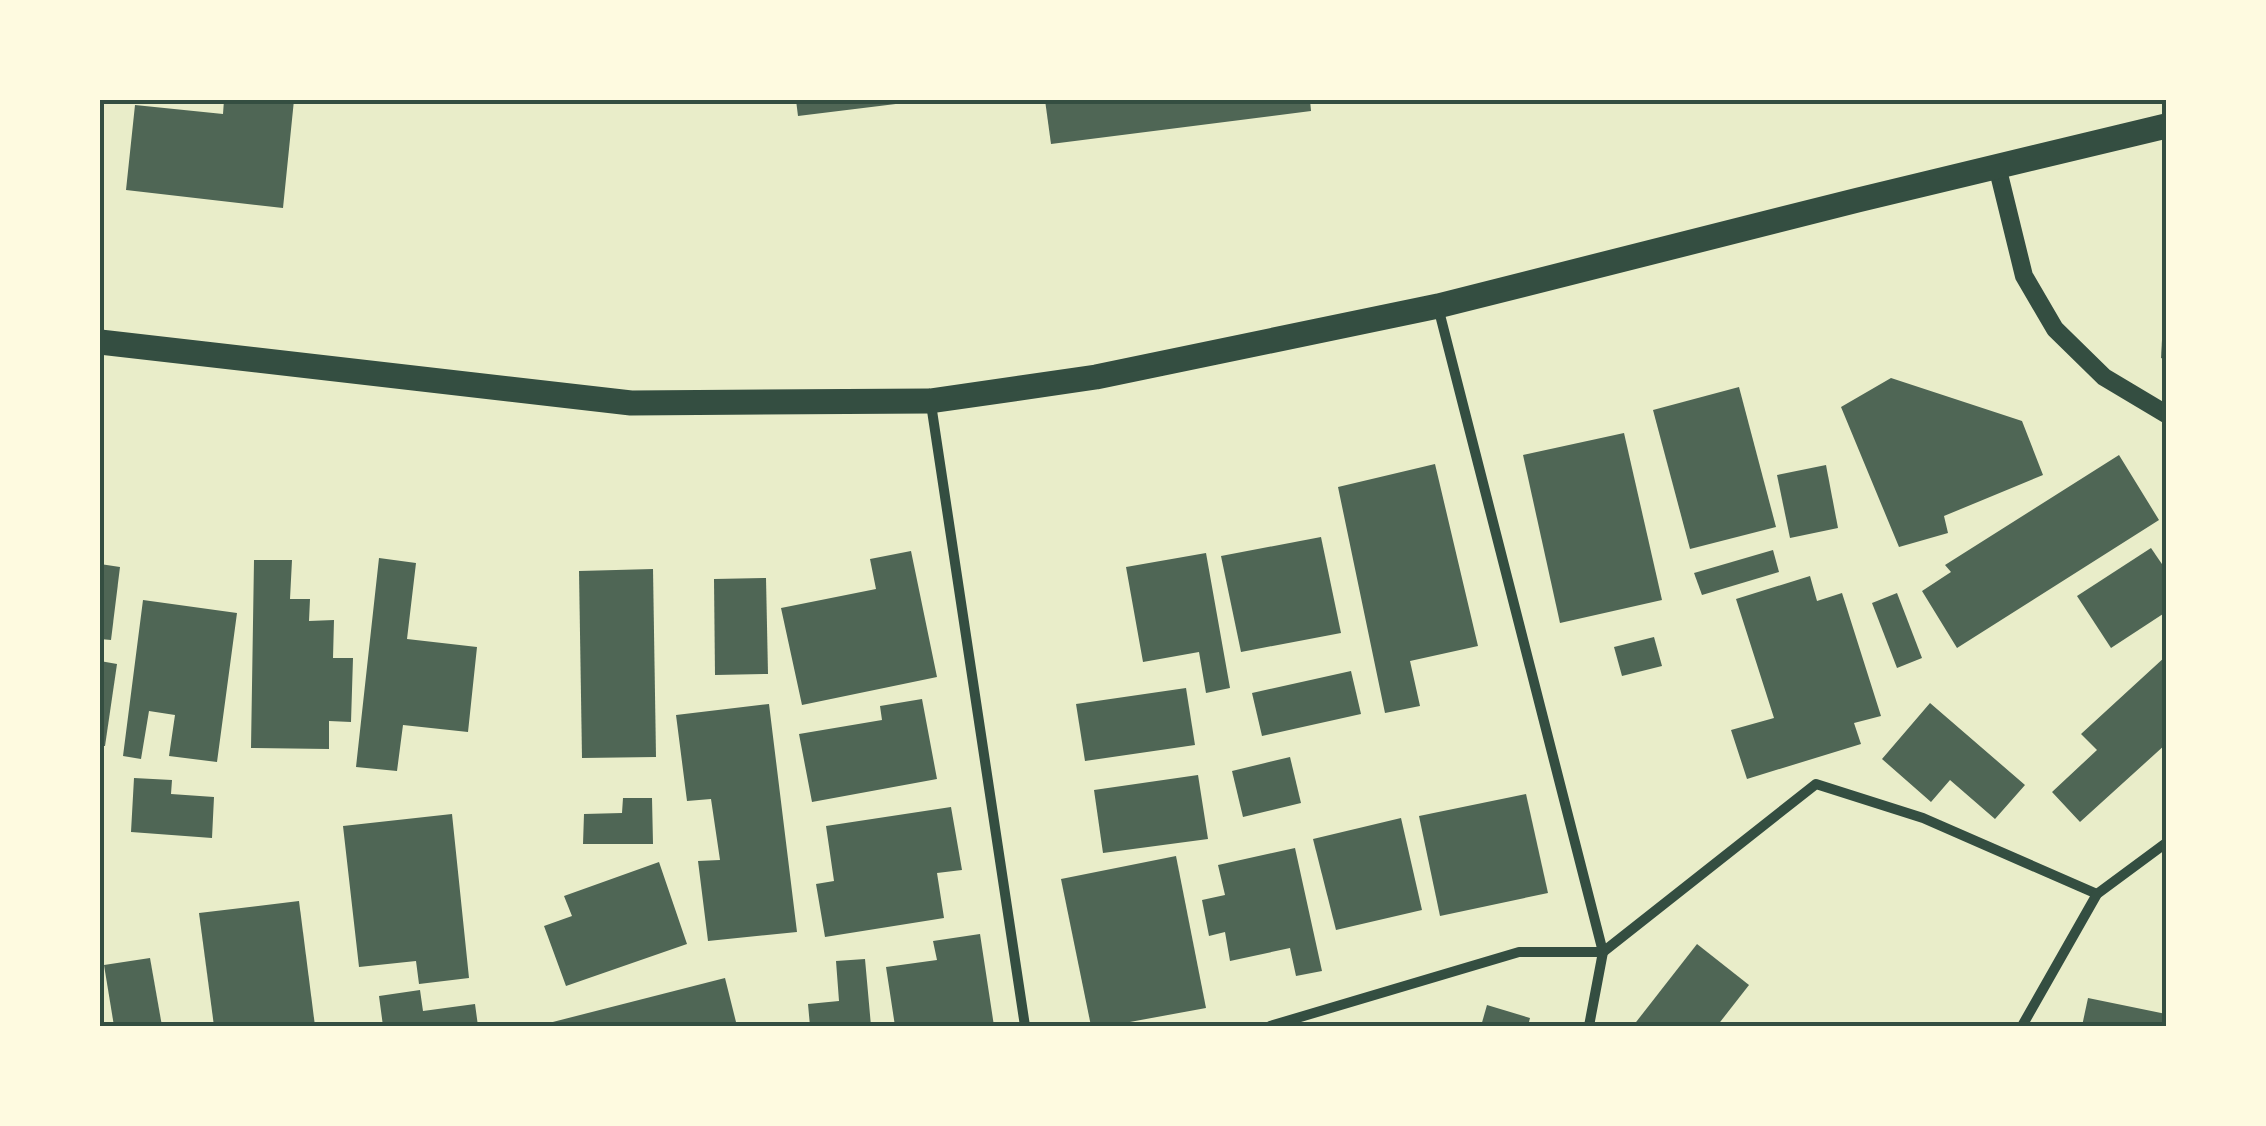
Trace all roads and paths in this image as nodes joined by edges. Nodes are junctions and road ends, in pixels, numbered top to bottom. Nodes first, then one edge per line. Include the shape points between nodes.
1 (2166, 126) edge
2 (1997, 166) junction
3 (1438, 306) junction
4 (100, 342) edge
5 (930, 402) junction
6 (2166, 414) edge
7 (2163, 850) edge
8 (2097, 894) junction
9 (1603, 952) junction
10 (1025, 1026) edge
11 (1270, 1026) edge
12 (1590, 1026) edge
13 (2022, 1026) edge

1 - 2 main road
2 - 3 main road
2 - 6 street via 2024,276 2055,330 2104,377
3 - 5 main road via 1096,376
3 - 9 street
4 - 5 main road via 631,403
5 - 10 street
7 - 8 street
8 - 9 street via 1922,818 1816,784
8 - 13 street
9 - 11 street via 1519,952
9 - 12 street

